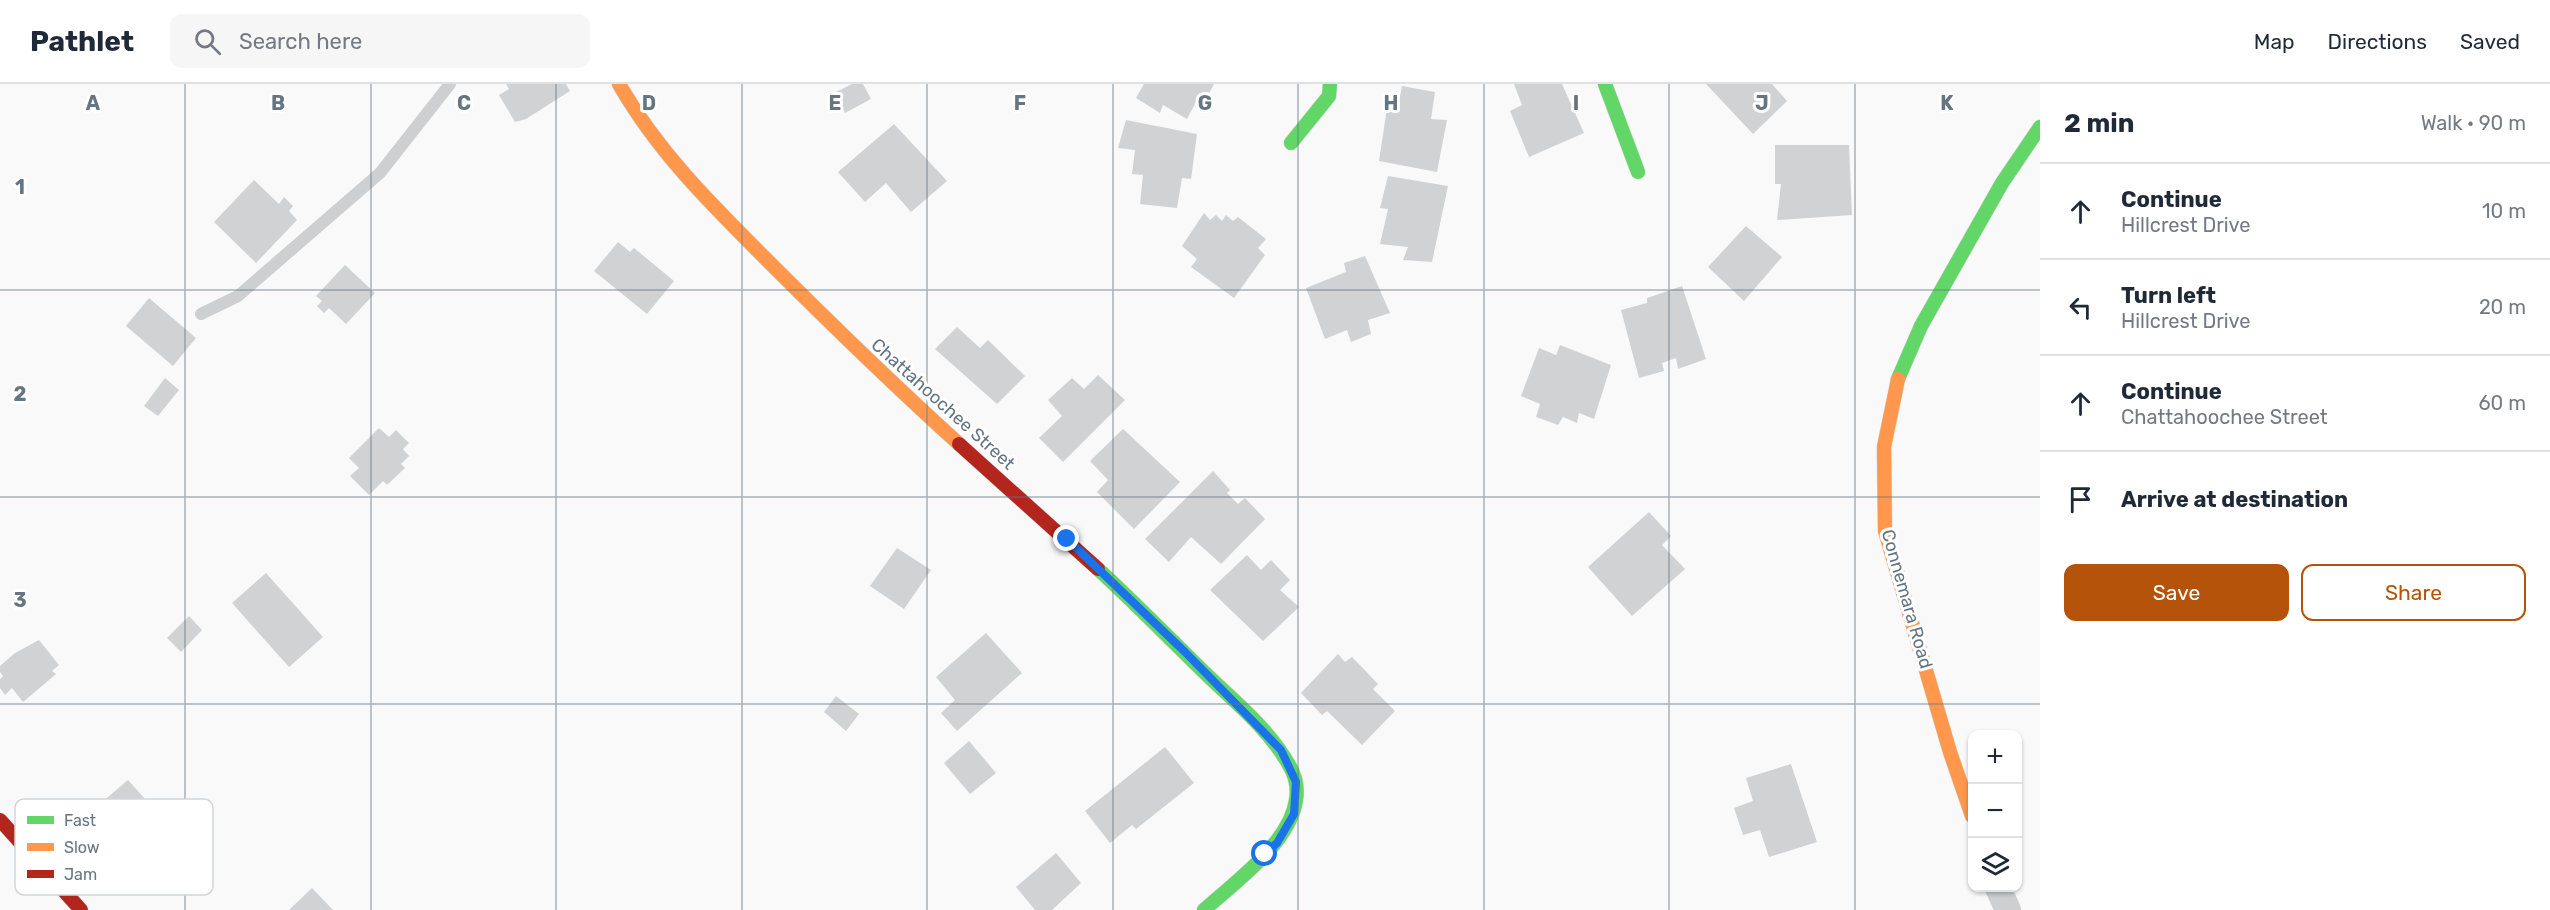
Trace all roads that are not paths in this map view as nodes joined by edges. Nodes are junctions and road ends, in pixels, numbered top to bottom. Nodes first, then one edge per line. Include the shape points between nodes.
1 (450, 84) edge
2 (619, 84) edge
3 (1330, 84) edge
4 (1605, 84) edge
5 (2040, 127) edge
6 (1291, 143) dead end
7 (1638, 172) dead end
8 (201, 314) dead end
9 (1968, 804) edge
10 (0, 820) edge
11 (15, 837) edge
12 (2000, 892) edge
13 (68, 895) edge
14 (81, 910) edge
15 (1204, 910) edge
16 (2008, 910) edge

1 - 8 lane via 380,173 238,296
2 - 15 street, Chattahoochee Street via 693,186 862,356 1067,539 1281,750 1296,782 1294,814 1277,843
3 - 6 street via 1329,96
4 - 7 street
5 - 9 street, Connemara Road via 2002,183 1921,326 1898,377 1884,447 1885,531
10 - 11 street
12 - 16 street
13 - 14 street

